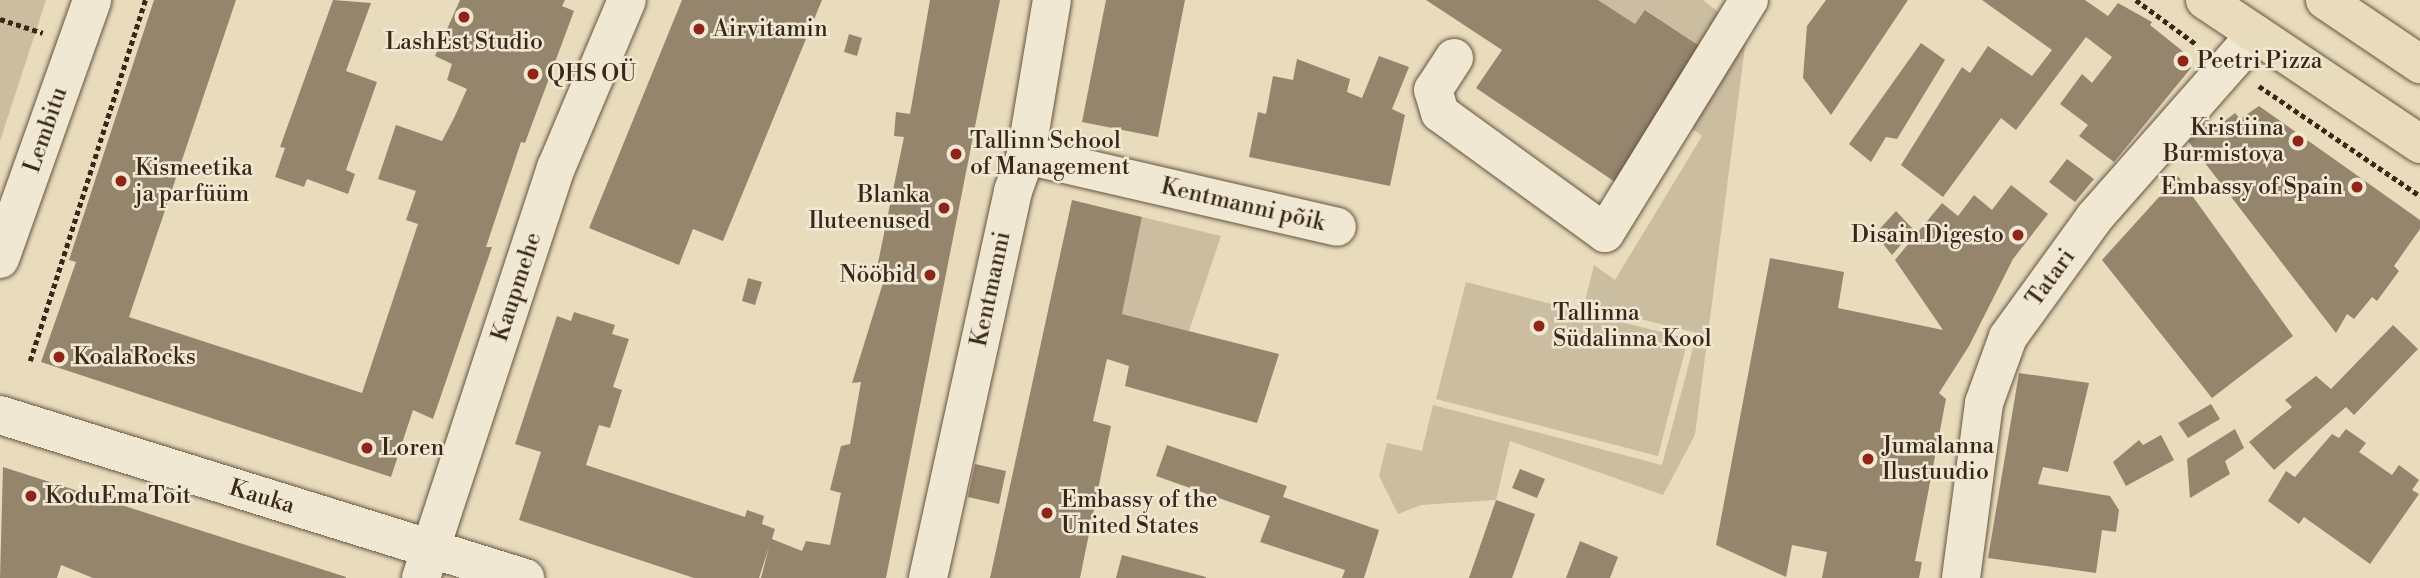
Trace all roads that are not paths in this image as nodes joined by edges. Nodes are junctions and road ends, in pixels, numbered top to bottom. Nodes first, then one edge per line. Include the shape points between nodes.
1 (92, 0) edge
2 (627, 0) edge
3 (1052, 0) edge
4 (1721, 0) edge
5 (1743, 0) edge
6 (1749, 0) edge
7 (2205, 0) edge
8 (2325, 0) edge
9 (2256, 34) junction
10 (1454, 58) dead end
11 (2420, 64) edge
12 (2420, 144) edge
13 (1026, 155) junction
14 (1337, 227) dead end
15 (0, 260) edge
16 (0, 415) edge
17 (425, 564) edge
18 (524, 578) edge
19 (928, 578) edge
20 (1961, 578) edge

1 - 15 street, Lembitu
2 - 17 street, Kaupmehe via 563,152
3 - 13 street, Kentmanni
4 - 5 street
6 - 10 street via 1605,233 1440,113 1433,90
7 - 9 main road
8 - 11 main road
9 - 12 main road
9 - 20 street, Tatari via 2094,218 2008,337 1984,402
13 - 14 street, Kentmanni põik
13 - 19 street, Kentmanni via 1013,191
16 - 17 street, Kauka
17 - 18 street, Kauka

